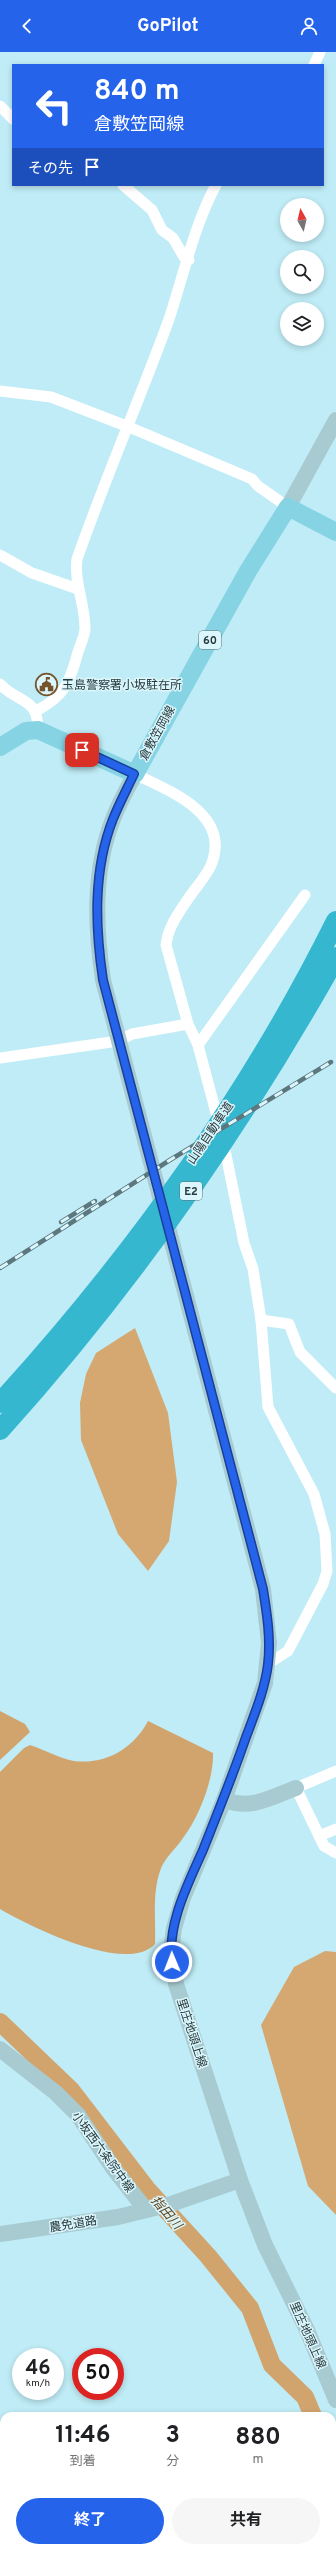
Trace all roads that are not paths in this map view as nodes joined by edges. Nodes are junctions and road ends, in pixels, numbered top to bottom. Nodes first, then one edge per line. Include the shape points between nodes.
1 (320, 52) edge
2 (314, 64) edge
3 (0, 106) edge
4 (12, 119) edge
5 (125, 186) edge
6 (216, 186) edge
7 (189, 260) junction
8 (0, 391) edge
9 (336, 420) edge
10 (130, 427) junction
11 (288, 507) junction
12 (336, 532) edge
13 (0, 555) edge
14 (78, 589) junction
15 (0, 685) edge
16 (36, 711) junction
17 (38, 730) junction
18 (0, 747) edge
19 (134, 774) junction
20 (304, 895) dead end
21 (336, 921) edge
22 (336, 957) edge
23 (188, 1024) junction
24 (284, 1032) junction
25 (118, 1041) junction
26 (198, 1045) junction
27 (0, 1058) edge
28 (261, 1320) junction
29 (71, 1336) junction
30 (336, 1388) edge
31 (0, 1403) edge
32 (0, 1430) edge
33 (268, 1664) junction
34 (336, 1771) edge
35 (296, 1788) junction
36 (224, 1800) junction
37 (336, 1829) edge
38 (319, 1836) junction
39 (336, 1854) edge
40 (0, 2049) edge
41 (240, 2180) junction
42 (150, 2209) junction
43 (0, 2234) edge
44 (336, 2400) edge

1 - 2 street
3 - 4 street
5 - 7 street via 152,210 162,230 173,238 184,257
6 - 7 street via 201,217
7 - 10 street
8 - 10 street via 51,397
9 - 11 main road
10 - 11 street via 252,479
10 - 14 street via 77,559 75,574
11 - 12 main road
11 - 19 main road, 倉敷笠岡線 / 60 via 248,571
13 - 14 street via 32,573
14 - 16 street via 85,629 71,678 52,703
15 - 16 street
16 - 17 street
17 - 18 main road via 26,731
17 - 19 main road, 倉敷笠岡線
19 - 23 street via 177,794 206,816 213,832 215,848 212,863 177,915 166,944
19 - 25 main road, 里庄地頭上線 via 113,819 106,842 99,870 97,898 99,950
20 - 26 street
21 - 24 highway, 山陽自動車道 / E2
22 - 24 highway, 山陽自動車道 / E2
23 - 25 street via 132,1034
23 - 26 street
24 - 29 highway, 山陽自動車道 / E2
25 - 27 street
25 - 33 main road, 里庄地頭上線 via 263,1589 269,1630
26 - 28 street via 230,1167 244,1243 253,1269
28 - 30 street via 289,1324 300,1352
28 - 33 street via 268,1407 314,1494 325,1534 327,1571 323,1584 288,1651
29 - 31 highway, 山陽自動車道 / E2
29 - 32 highway, 山陽自動車道 / E2
33 - 36 main road, 里庄地頭上線 via 265,1683
34 - 35 street
35 - 36 main road via 252,1804 238,1805
35 - 38 street
36 - 41 main road, 里庄地頭上線 via 183,1898 174,1928 171,1951 176,1984
37 - 38 street
38 - 39 street via 324,1846
40 - 42 main road, 小坂西六条院中線 via 56,2093 78,2115 113,2168
41 - 42 main road
41 - 44 main road, 里庄地頭上線 via 264,2245 307,2330
42 - 43 main road, 農免道路 via 118,2217

